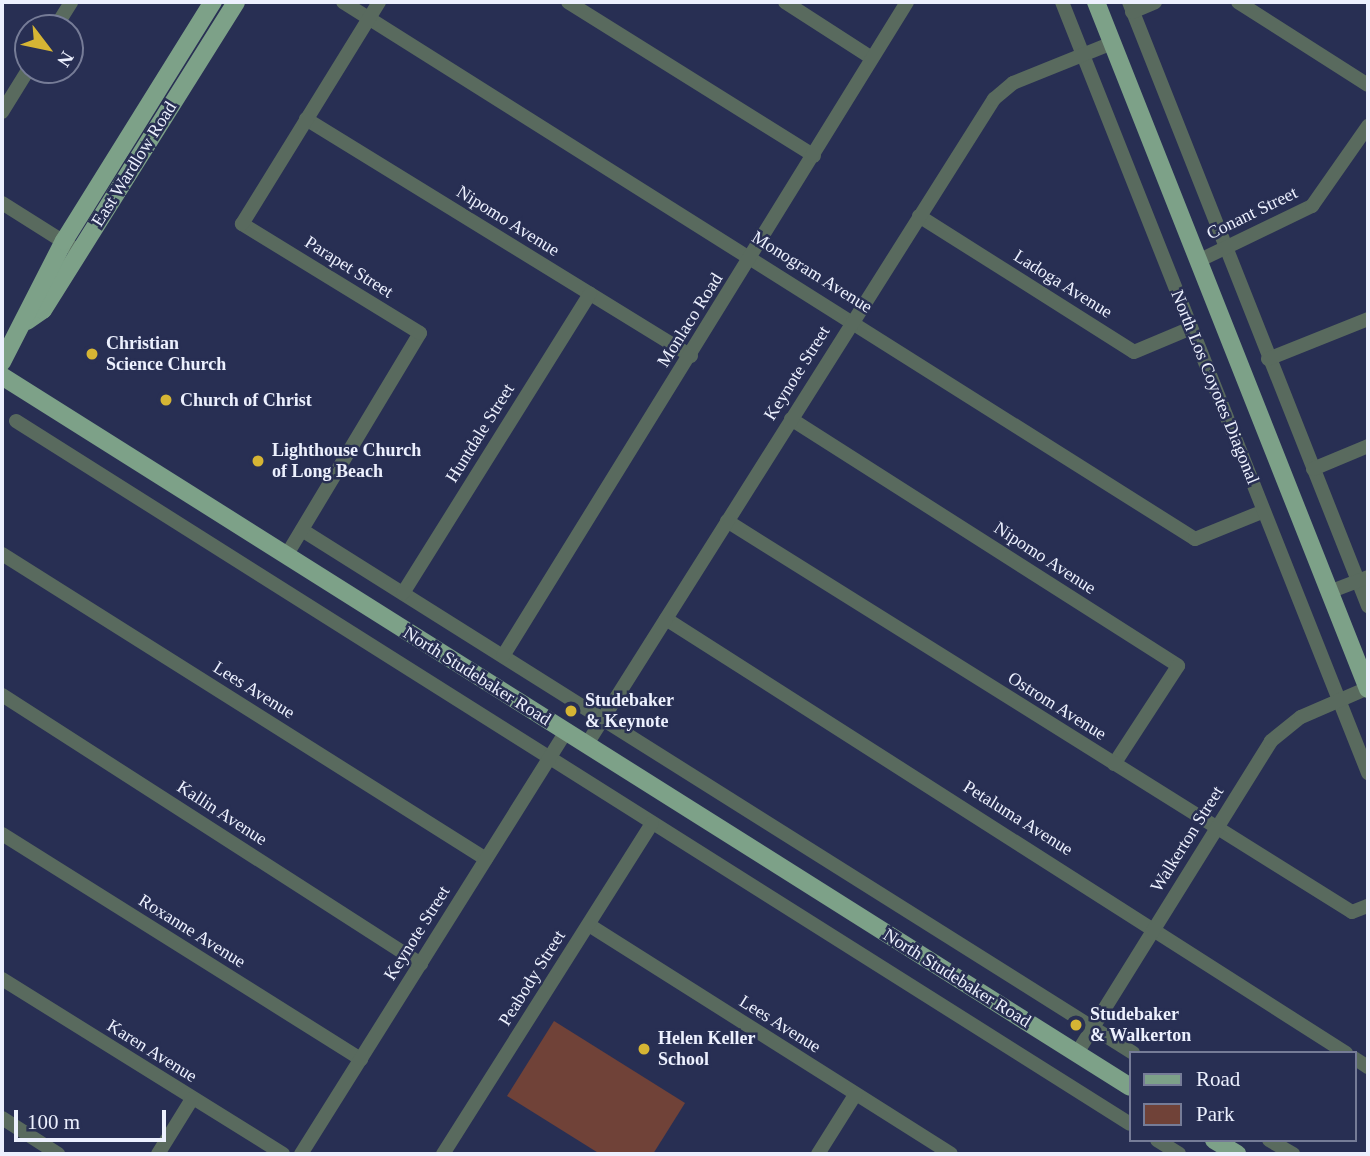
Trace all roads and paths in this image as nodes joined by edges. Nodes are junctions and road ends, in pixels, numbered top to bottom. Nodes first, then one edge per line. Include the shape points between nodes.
1 (213, 2) edge
2 (236, 2) edge
3 (343, 2) edge
4 (379, 2) edge
5 (568, 2) edge
6 (785, 2) edge
7 (907, 2) edge
8 (1062, 2) edge
9 (1096, 2) edge
10 (1155, 2) edge
11 (1238, 2) edge
12 (1130, 7) edge
13 (368, 18) junction
14 (1112, 43) junction
15 (1083, 53) junction
16 (872, 58) junction
17 (19, 84) edge
18 (1368, 85) edge
19 (2, 112) edge
20 (306, 119) junction
21 (1368, 126) edge
22 (814, 156) junction
23 (2, 203) edge
24 (919, 216) junction
25 (64, 242) junction
26 (1227, 248) junction
27 (79, 251) junction
28 (752, 257) junction
29 (1198, 261) junction
30 (590, 294) junction
31 (1368, 319) edge
32 (853, 320) junction
33 (27, 321) junction
34 (1191, 328) junction
35 (691, 356) junction
36 (1268, 359) junction
37 (2, 362) edge
38 (2, 376) edge
39 (791, 419) junction
40 (16, 421) dead end
41 (1368, 446) edge
42 (1313, 469) junction
43 (1264, 511) junction
44 (727, 521) junction
45 (302, 530) junction
46 (2, 554) edge
47 (286, 556) junction
48 (1363, 578) edge
49 (1329, 592) junction
50 (403, 593) junction
51 (1368, 606) edge
52 (666, 619) junction
53 (503, 656) junction
54 (1368, 688) edge
55 (2, 695) edge
56 (1340, 700) junction
57 (603, 719) junction
58 (566, 731) junction
59 (587, 744) junction
60 (549, 758) junction
61 (1114, 764) junction
62 (1368, 773) edge
63 (652, 823) junction
64 (1216, 828) junction
65 (2, 834) edge
66 (486, 859) junction
67 (1368, 906) edge
68 (589, 925) junction
69 (1155, 927) junction
70 (421, 964) junction
71 (2, 979) edge
72 (1093, 1027) junction
73 (1130, 1051) edge
74 (1343, 1051) edge
75 (1077, 1053) junction
76 (361, 1059) junction
77 (1128, 1086) edge
78 (855, 1095) junction
79 (192, 1099) junction
80 (2, 1118) edge
81 (1128, 1123) edge
82 (1160, 1142) edge
83 (1217, 1142) edge
84 (1272, 1142) edge
85 (58, 1154) edge
86 (158, 1154) edge
87 (282, 1154) edge
88 (300, 1154) edge
89 (443, 1154) edge
90 (818, 1154) edge
91 (951, 1154) edge
92 (1179, 1154) edge
93 (1237, 1154) edge
94 (1293, 1154) edge

1 - 25 main road, East Wardlow Road
2 - 27 main road, East Wardlow Road
3 - 13 street, Monogram Avenue
4 - 13 street
5 - 22 street
6 - 16 street
7 - 16 street, Monlaco Road
8 - 15 street, North Los Coyotes Diagonal
9 - 14 main road, North Los Coyotes Diagonal
10 - 12 street
11 - 18 street
12 - 26 street
13 - 20 street, Parapet Street
13 - 28 street, Monogram Avenue
14 - 15 street, Keynote Street
14 - 29 main road, North Los Coyotes Diagonal
15 - 24 street, Keynote Street via 1013,83 994,99
15 - 34 street, North Los Coyotes Diagonal
16 - 22 street, Monlaco Road
17 - 19 street
20 - 30 street, Nipomo Avenue
20 - 45 street, Parapet Street via 242,224 420,333
21 - 26 street, Conant Street via 1312,206
22 - 28 street, Monlaco Road
23 - 25 street
24 - 32 street, Keynote Street
24 - 34 street, Ladoga Avenue via 1134,352
25 - 27 street
25 - 33 main road, East Wardlow Road via 32,299
26 - 29 street, Conant Street
26 - 36 street
27 - 33 main road, East Wardlow Road via 43,310
28 - 32 street, Monogram Avenue
28 - 35 street, Monlaco Road
29 - 49 main road, North Los Coyotes Diagonal
30 - 35 street, Nipomo Avenue
30 - 50 street, Huntdale Street
31 - 36 street
32 - 39 street, Keynote Street
32 - 43 street, Monogram Avenue via 1195,539
33 - 37 main road, East Wardlow Road
34 - 43 street, North Los Coyotes Diagonal
35 - 53 street, Monlaco Road
36 - 42 street
38 - 47 main road, North Studebaker Road
39 - 44 street, Keynote Street
39 - 61 street, Nipomo Avenue via 1178,666
40 - 60 street, North Studebaker Road
41 - 42 street
42 - 48 street
43 - 56 street, North Los Coyotes Diagonal
44 - 52 street, Keynote Street
44 - 61 street, Ostrom Avenue
45 - 47 street, Parapet Street
45 - 50 street, North Studebaker Road
46 - 66 street, Lees Avenue
47 - 58 main road, North Studebaker Road
48 - 49 street
48 - 51 street
49 - 54 main road, North Los Coyotes Diagonal
50 - 53 street, North Studebaker Road
52 - 57 street, Keynote Street
52 - 69 street, Petaluma Avenue
53 - 57 street, North Studebaker Road
54 - 56 street, Walkerton Street
55 - 70 street, Kallin Avenue
56 - 62 street, North Los Coyotes Diagonal
56 - 64 street, Walkerton Street via 1278,734
57 - 59 street, Keynote Street
57 - 72 street, North Studebaker Road
58 - 59 main road, North Studebaker Road
58 - 60 street, Keynote Street
59 - 75 main road, North Studebaker Road
60 - 63 street, North Studebaker Road
60 - 66 street, Keynote Street
61 - 64 street, Ostrom Avenue
63 - 68 street, Peabody Street
63 - 81 street, North Studebaker Road
64 - 67 street, Ostrom Avenue via 1352,912
64 - 69 street, Walkerton Street
65 - 76 street, Roxanne Avenue
66 - 70 street, Keynote Street
68 - 78 street, Lees Avenue
68 - 89 street, Peabody Street
69 - 72 street, Walkerton Street
69 - 74 street, Petaluma Avenue
70 - 76 street, Keynote Street
71 - 79 street, Karen Avenue
72 - 73 street, North Studebaker Road
72 - 75 street, Walkerton Street
75 - 77 main road, North Studebaker Road
76 - 88 street, Keynote Street
78 - 90 street
78 - 91 street, Lees Avenue
79 - 86 street
79 - 87 street, Karen Avenue
80 - 85 street
82 - 92 street
83 - 93 main road
84 - 94 street

